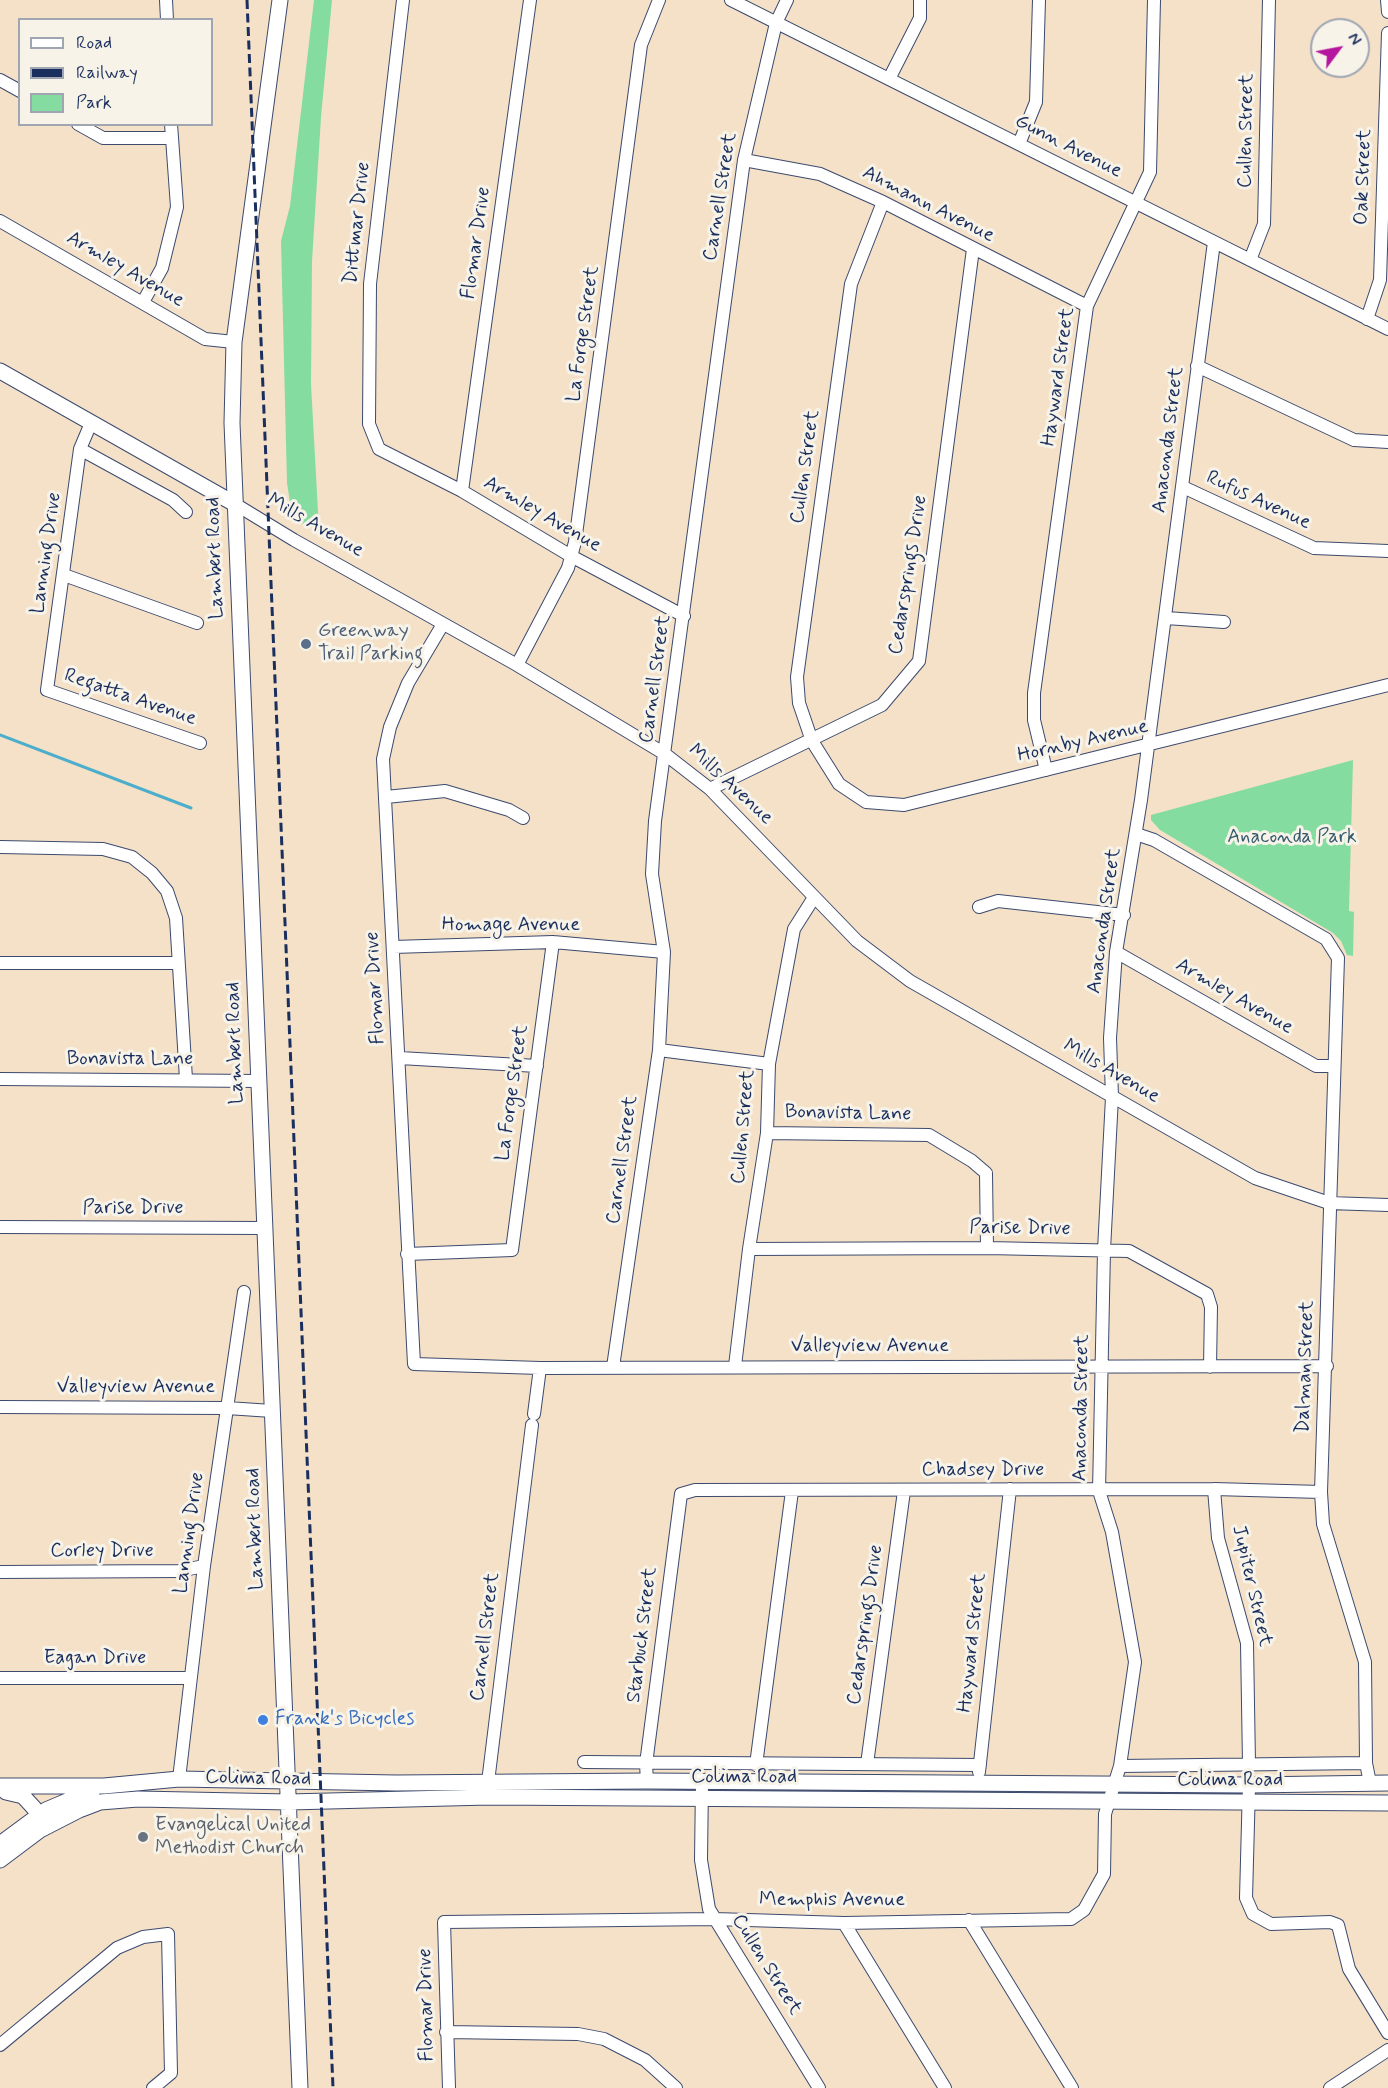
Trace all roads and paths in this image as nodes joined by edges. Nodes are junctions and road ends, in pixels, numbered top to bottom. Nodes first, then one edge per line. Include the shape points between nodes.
1 (166, 0) edge
2 (280, 0) edge
3 (403, 0) edge
4 (530, 0) edge
5 (659, 0) edge
6 (731, 0) edge
7 (787, 0) edge
8 (920, 0) edge
9 (1039, 0) edge
10 (1154, 0) edge
11 (1269, 0) edge
12 (1387, 0) edge
13 (1388, 12) edge
14 (167, 18) edge
15 (776, 23) junction
16 (1388, 33) edge
17 (0, 80) edge
18 (889, 80) junction
19 (18, 90) edge
20 (82, 126) edge
21 (171, 126) edge
22 (171, 138) junction
23 (1019, 144) junction
24 (744, 160) junction
25 (883, 202) junction
26 (1135, 202) junction
27 (0, 221) edge
28 (1214, 242) junction
29 (973, 249) junction
30 (1250, 260) junction
31 (143, 302) junction
32 (1087, 306) junction
33 (1367, 319) junction
34 (1388, 329) edge
35 (234, 342) junction
36 (1197, 366) junction
37 (0, 371) edge
38 (90, 423) junction
39 (1388, 442) edge
40 (81, 449) junction
41 (379, 449) joint
42 (1183, 487) junction
43 (462, 491) junction
44 (235, 504) junction
45 (186, 512) dead end
46 (1388, 551) edge
47 (571, 556) junction
48 (64, 576) junction
49 (684, 616) junction
50 (1166, 618) junction
51 (1224, 622) dead end
52 (197, 623) dead end
53 (443, 624) junction
54 (518, 665) junction
55 (1388, 685) edge
56 (47, 690) joint
57 (812, 741) junction
58 (200, 743) dead end
59 (1149, 746) junction
60 (665, 754) junction
61 (1046, 771) junction
62 (710, 789) junction
63 (386, 796) junction
64 (523, 818) dead end
65 (1136, 834) junction
66 (0, 847) edge
67 (813, 898) junction
68 (979, 906) dead end
69 (1124, 915) junction
70 (553, 942) junction
71 (393, 947) junction
72 (664, 952) junction
73 (1116, 952) junction
74 (0, 963) edge
75 (177, 963) junction
76 (659, 1050) junction
77 (400, 1058) junction
78 (769, 1064) junction
79 (537, 1066) junction
80 (1334, 1066) junction
81 (0, 1079) edge
82 (186, 1079) junction
83 (259, 1082) junction
84 (1112, 1097) junction
85 (767, 1133) junction
86 (1329, 1203) junction
87 (1388, 1205) edge
88 (0, 1227) edge
89 (265, 1228) junction
90 (987, 1248) junction
91 (749, 1249) junction
92 (1104, 1250) junction
93 (407, 1254) junction
94 (244, 1292) dead end
95 (414, 1364) joint
96 (735, 1366) junction
97 (1327, 1366) junction
98 (613, 1367) junction
99 (1103, 1367) junction
100 (1210, 1367) junction
101 (540, 1368) junction
102 (0, 1407) edge
103 (228, 1408) junction
104 (272, 1411) junction
105 (1010, 1489) junction
106 (1214, 1489) junction
107 (792, 1491) junction
108 (904, 1491) junction
109 (1099, 1491) junction
110 (1321, 1492) junction
111 (681, 1494) joint
112 (204, 1566) junction
113 (0, 1572) edge
114 (0, 1678) edge
115 (190, 1678) junction
116 (584, 1762) dead end
117 (1366, 1763) junction
118 (646, 1764) junction
119 (867, 1764) junction
120 (1249, 1764) junction
121 (756, 1765) junction
122 (980, 1766) junction
123 (1120, 1766) junction
124 (179, 1779) junction
125 (288, 1779) junction
126 (647, 1781) junction
127 (702, 1782) junction
128 (978, 1783) junction
129 (1370, 1783) junction
130 (1388, 1783) edge
131 (1115, 1784) junction
132 (1249, 1785) junction
133 (104, 1786) junction
134 (0, 1788) edge
135 (488, 1789) junction
136 (647, 1798) junction
137 (701, 1800) junction
138 (979, 1801) junction
139 (1108, 1801) junction
140 (288, 1802) junction
141 (1249, 1802) junction
142 (1388, 1803) edge
143 (45, 1820) junction
144 (0, 1844) edge
145 (0, 1860) edge
146 (715, 1919) junction
147 (969, 1920) junction
148 (444, 1922) joint
149 (843, 1923) junction
150 (446, 2032) junction
151 (1388, 2034) edge
152 (0, 2045) edge
153 (1388, 2050) edge
154 (153, 2088) edge
155 (300, 2088) edge
156 (449, 2088) edge
157 (676, 2088) edge
158 (819, 2088) edge
159 (945, 2088) edge
160 (1072, 2088) edge
161 (1330, 2088) edge

1 - 14 street
2 - 35 main road, Lambert Road
3 - 41 street, Dittmar Drive via 370,284 369,424
4 - 43 street, Flomar Drive
5 - 47 street, La Forge Street via 641,45
6 - 15 street, Gunn Avenue
7 - 15 street, Carnell Street
8 - 18 street via 920,18
9 - 23 street via 1036,102
10 - 26 street, Hayward Street via 1150,172
11 - 30 street, Cullen Street via 1264,224
12 - 13 street
15 - 18 street, Gunn Avenue
15 - 24 street, Carnell Street
16 - 33 street, Oak Street via 1380,280
17 - 19 street
18 - 23 street, Gunn Avenue
20 - 22 street via 103,138
21 - 22 street
22 - 31 street via 177,207 162,268
23 - 26 street, Gunn Avenue
24 - 25 street, Ahmann Avenue via 820,174
24 - 49 street, Carnell Street
25 - 29 street, Ahmann Avenue
25 - 57 street, Cullen Street via 851,284 800,649 799,704
26 - 28 street, Gunn Avenue
26 - 32 street, Hayward Street
27 - 31 street, Armley Avenue
28 - 30 street, Gunn Avenue
28 - 36 street, Anaconda Street
29 - 32 street, Ahmann Avenue
29 - 57 street, Cedarsprings Drive via 919,661 882,705
30 - 33 street, Gunn Avenue
31 - 35 street, Armley Avenue via 205,339
32 - 61 street, Hayward Street via 1034,693 1034,720
33 - 34 street, Gunn Avenue
35 - 44 main road, Lambert Road
36 - 39 street via 1354,440
36 - 42 street, Anaconda Street
37 - 38 main road, Mills Avenue
38 - 40 street, Lanning Drive
38 - 44 main road, Mills Avenue
40 - 45 street via 173,500
40 - 48 street, Lanning Drive
41 - 43 street, Armley Avenue
42 - 46 street, Rufus Avenue via 1314,548
42 - 50 street, Anaconda Street
43 - 47 street, Armley Avenue
44 - 53 street, Mills Avenue
44 - 83 main road, Lambert Road
47 - 49 street, Armley Avenue
47 - 54 street, La Forge Street
48 - 52 street
48 - 56 street, Lanning Drive
49 - 60 street, Carnell Street
50 - 51 street
50 - 59 street, Anaconda Street
53 - 54 street, Mills Avenue
53 - 63 street, Flomar Drive via 408,683 390,727 383,759
54 - 60 street, Mills Avenue
55 - 59 street, Hornby Avenue
56 - 58 street, Regatta Avenue
57 - 61 street, Hornby Avenue via 839,784 866,802 904,805
57 - 62 street, Cedarsprings Drive
59 - 61 street, Hornby Avenue
59 - 65 street, Anaconda Street
60 - 62 street, Mills Avenue
60 - 72 street, Carnell Street via 652,874
62 - 67 street, Mills Avenue
63 - 64 street via 445,791
63 - 71 street, Flomar Drive
65 - 69 street, Anaconda Street
65 - 80 street, Dalman Street via 1154,840 1324,938 1333,947 1338,958
66 - 75 street via 103,849 132,858 152,873 166,891 176,918
67 - 78 street, Cullen Street via 794,929
67 - 84 street, Mills Avenue via 857,941 910,981
68 - 69 street via 998,901
69 - 73 street, Anaconda Street
70 - 71 street, Homage Avenue
70 - 72 street, Homage Avenue
70 - 79 street, La Forge Street
71 - 77 street, Flomar Drive
72 - 76 street, Carnell Street
73 - 80 street, Armley Avenue via 1316,1066
73 - 84 street, Anaconda Street via 1110,1038
74 - 75 street
75 - 82 street
76 - 78 street
76 - 98 street, Carnell Street
77 - 79 street
77 - 93 street, Flomar Drive
78 - 85 street, Cullen Street
79 - 93 street, La Forge Street via 512,1250
80 - 86 street, Dalman Street
81 - 82 street, Bonavista Lane
82 - 83 street, Bonavista Lane
83 - 89 main road, Lambert Road
84 - 86 street, Mills Avenue via 1255,1178
84 - 92 street, Anaconda Street
85 - 90 street, Bonavista Lane via 928,1135 986,1173
85 - 91 street, Cullen Street
86 - 87 street, Mills Avenue
86 - 97 street, Dalman Street
88 - 89 street, Parise Drive
89 - 104 main road, Lambert Road
90 - 91 street, Parise Drive
90 - 92 street, Parise Drive
91 - 96 street, Cullen Street
92 - 99 street, Anaconda Street
92 - 100 street, Parise Drive via 1129,1251 1207,1294 1211,1307
93 - 95 street, Flomar Drive
94 - 103 street, Lanning Drive
95 - 101 street, Valleyview Avenue
96 - 98 street, Valleyview Avenue
96 - 99 street, Valleyview Avenue
97 - 100 street, Valleyview Avenue
97 - 110 street, Dalman Street
98 - 101 street, Valleyview Avenue
99 - 100 street, Valleyview Avenue
99 - 109 street, Anaconda Street
101 - 135 street, Carnell Street
102 - 103 street, Valleyview Avenue
103 - 104 street, Valleyview Avenue
103 - 112 street, Lanning Drive
104 - 125 main road, Lambert Road
105 - 108 street, Chadsey Drive
105 - 109 street, Chadsey Drive
105 - 122 street, Hayward Street
106 - 109 street, Chadsey Drive
106 - 110 street, Chadsey Drive
106 - 120 street, Jupiter Street via 1218,1538 1247,1643
107 - 108 street, Chadsey Drive
107 - 111 street, Chadsey Drive via 694,1490
107 - 121 street
108 - 119 street, Cedarsprings Drive
109 - 123 street, Anaconda Street via 1112,1532 1135,1662
110 - 117 street, Dalman Street via 1323,1524 1365,1662
111 - 118 street, Starbuck Street
112 - 113 street, Corley Drive via 179,1571
112 - 115 street, Lanning Drive
114 - 115 street, Eagan Drive
115 - 124 street, Lanning Drive
116 - 118 street
117 - 120 street
117 - 129 street, Dalman Street
118 - 121 street
118 - 126 street, Starbuck Street
119 - 121 street
119 - 122 street
120 - 123 street
122 - 128 street, Hayward Street
123 - 131 street, Anaconda Street
124 - 125 main road, Colima Road
124 - 133 main road, Colima Road
125 - 135 main road, Colima Road
125 - 140 main road, Lambert Road
126 - 127 main road, Colima Road
126 - 135 main road, Colima Road
126 - 136 main road
127 - 128 main road, Colima Road
127 - 137 street, Cullen Street
128 - 131 main road, Colima Road
128 - 138 street, Hayward Street
129 - 130 main road, Colima Road
129 - 132 main road, Colima Road
131 - 132 main road, Colima Road
131 - 139 street, Memphis Avenue
132 - 141 street
133 - 134 main road
133 - 143 main road via 70,1797
134 - 143 main road via 23,1796
135 - 136 main road, Colima Road
135 - 140 main road, Colima Road
136 - 137 main road, Colima Road
137 - 138 main road, Colima Road
137 - 146 street, Cullen Street via 701,1860 709,1909
138 - 139 main road, Colima Road
139 - 141 main road, Colima Road
139 - 147 street, Memphis Avenue via 1104,1874 1084,1910 1071,1919
140 - 143 main road, Colima Road via 138,1799 100,1802
140 - 155 main road, Lambert Road
141 - 142 main road, Colima Road
141 - 151 street via 1246,1898 1253,1914 1271,1924 1338,1925 1349,1970
143 - 144 main road
143 - 145 main road
146 - 148 street, Memphis Avenue
146 - 149 street, Memphis Avenue
146 - 158 street, Cullen Street
147 - 149 street, Memphis Avenue
147 - 160 street
148 - 150 street, Flomar Drive
149 - 159 street
150 - 156 street, Flomar Drive
150 - 157 street via 578,2034 604,2039 645,2060
152 - 154 street via 117,1948 144,1937 168,1934 171,2073
153 - 161 street

